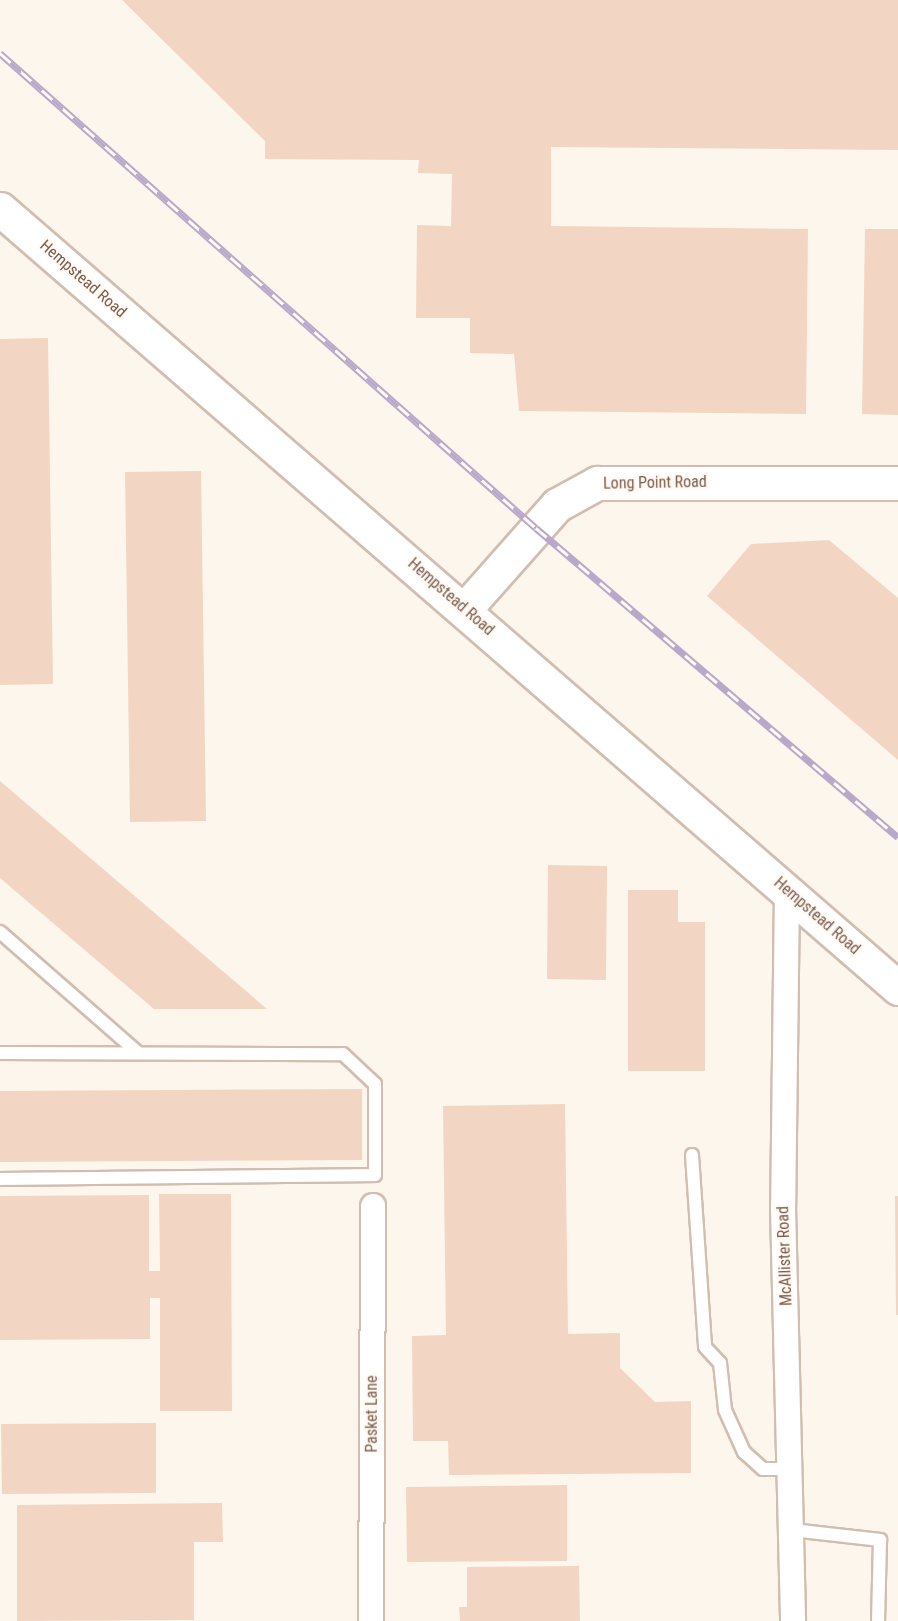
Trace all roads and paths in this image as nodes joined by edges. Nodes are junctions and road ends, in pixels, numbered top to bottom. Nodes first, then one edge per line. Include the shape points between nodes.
1 (0, 210) edge
2 (898, 483) edge
3 (465, 609) junction
4 (787, 891) junction
5 (0, 932) edge
6 (898, 988) edge
7 (137, 1052) junction
8 (0, 1053) edge
9 (692, 1155) dead end
10 (0, 1179) edge
11 (373, 1206) dead end
12 (791, 1469) junction
13 (792, 1530) junction
14 (371, 1621) edge
15 (793, 1621) edge
16 (878, 1621) edge

1 - 3 main road, Hempstead Road
2 - 3 main road, Long Point Road via 597,483 557,505
3 - 4 main road, Hempstead Road
4 - 6 main road, Hempstead Road
4 - 12 street, McAllister Road via 783,1208
5 - 7 lane
7 - 8 lane
7 - 10 lane via 343,1054 375,1084 375,1175
9 - 12 lane via 705,1347 720,1363 725,1410 744,1452 763,1469
11 - 14 street, Pasket Lane
12 - 13 street, McAllister Road
13 - 15 street, McAllister Road
13 - 16 lane via 880,1540

